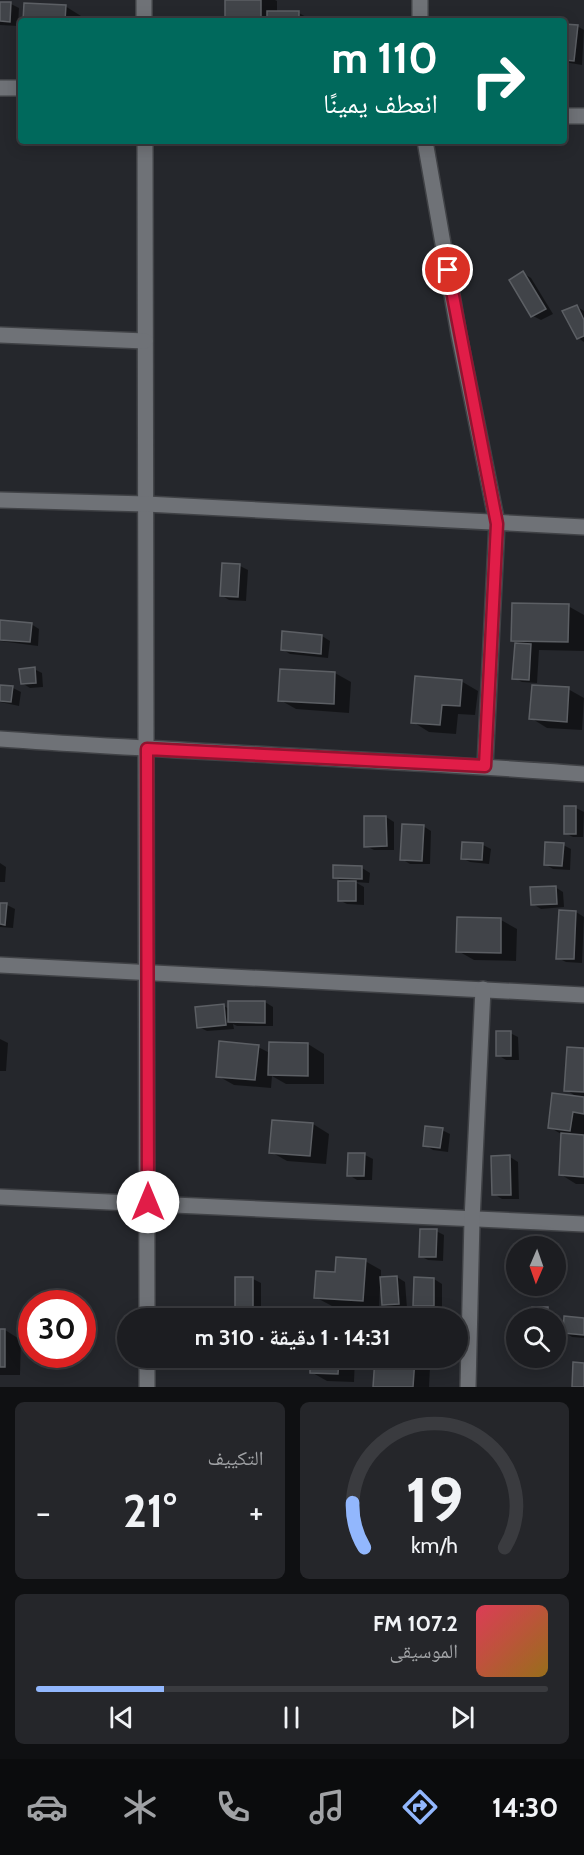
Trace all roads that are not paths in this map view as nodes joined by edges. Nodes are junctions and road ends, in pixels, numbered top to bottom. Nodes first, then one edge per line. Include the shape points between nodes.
1 (144, 0) edge
2 (420, 0) edge
3 (144, 18) edge
4 (420, 18) edge
5 (0, 88) edge
6 (18, 88) edge
7 (567, 116) edge
8 (584, 116) edge
9 (145, 144) edge
10 (426, 144) edge
11 (0, 335) edge
12 (145, 341) junction
13 (0, 500) edge
14 (146, 504) junction
15 (497, 524) junction
16 (584, 527) edge
17 (0, 739) edge
18 (147, 749) junction
19 (485, 766) junction
20 (584, 774) edge
21 (0, 965) edge
22 (147, 971) junction
23 (483, 989) junction
24 (584, 995) edge
25 (0, 1197) edge
26 (148, 1202) junction
27 (472, 1220) junction
28 (584, 1224) edge
29 (147, 1308) edge
30 (147, 1368) edge
31 (147, 1387) edge
32 (468, 1387) edge

1 - 3 street
2 - 4 street
5 - 6 street
7 - 8 street
9 - 12 street
10 - 15 street
11 - 12 street
12 - 14 street
13 - 14 street
14 - 15 street
14 - 18 street
15 - 16 street
15 - 19 street
17 - 18 street
18 - 19 street
18 - 22 street
19 - 20 street
21 - 22 street
22 - 23 street
22 - 26 street
23 - 24 street
23 - 27 street
25 - 26 street
26 - 27 street
26 - 29 street
27 - 28 street
27 - 32 street
30 - 31 street

